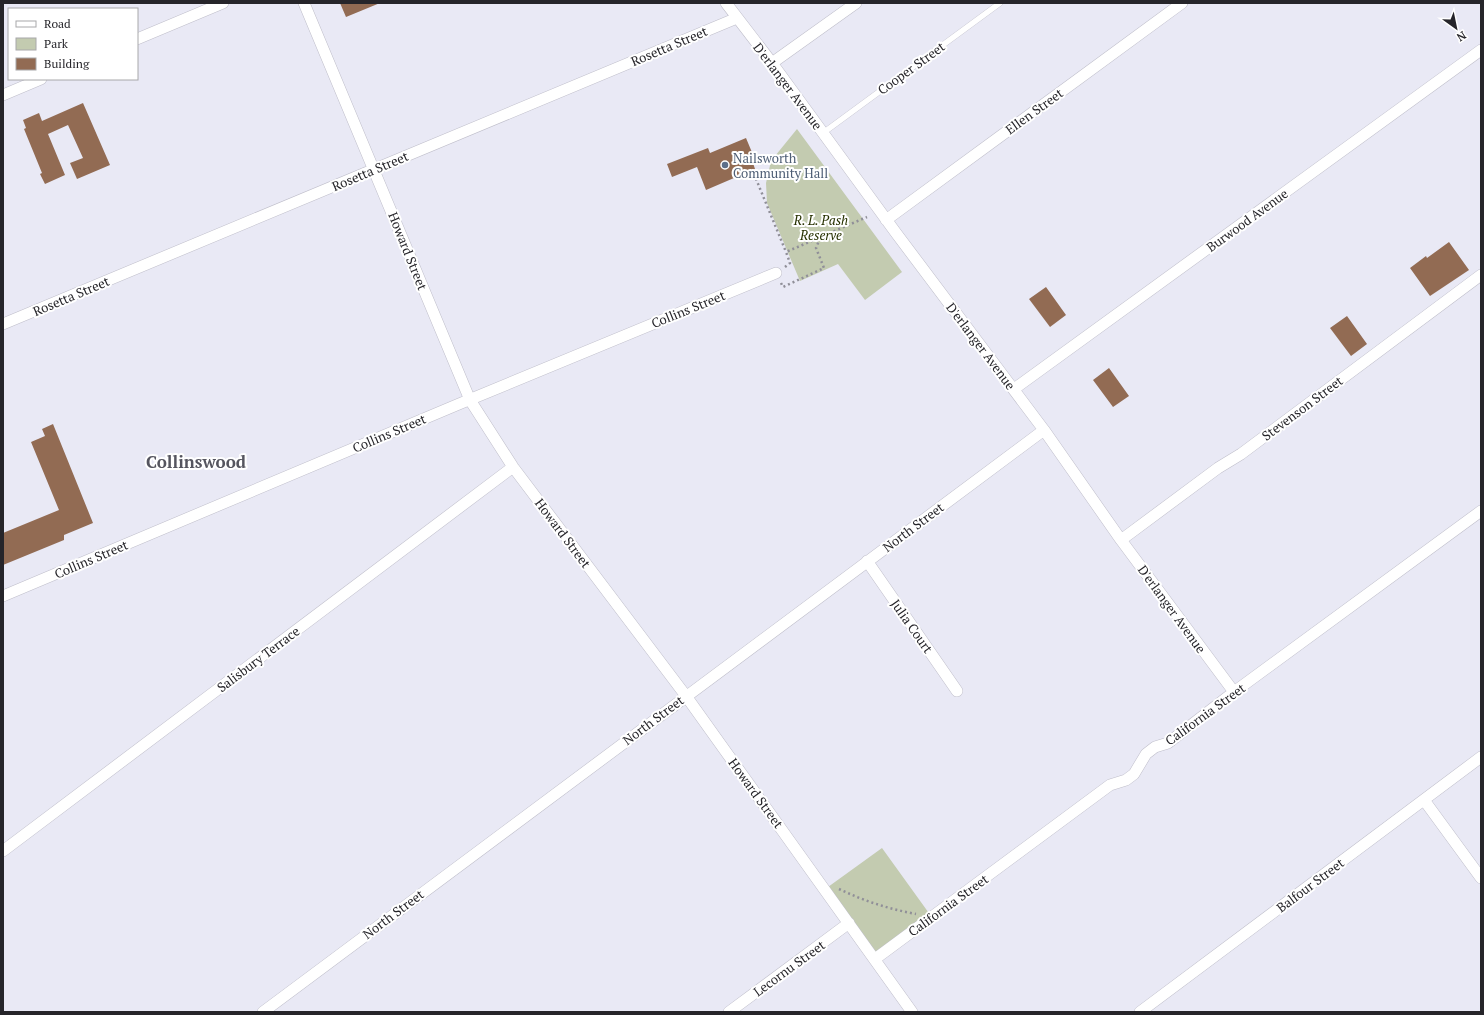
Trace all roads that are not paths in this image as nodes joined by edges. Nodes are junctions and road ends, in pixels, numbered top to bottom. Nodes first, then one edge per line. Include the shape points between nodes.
1 (224, 3) edge
2 (304, 3) edge
3 (726, 3) edge
4 (856, 3) edge
5 (1000, 3) edge
6 (1182, 3) edge
7 (736, 18) junction
8 (138, 39) edge
9 (1481, 50) edge
10 (772, 63) junction
11 (39, 80) edge
12 (3, 95) edge
13 (823, 132) junction
14 (374, 169) junction
15 (886, 220) junction
16 (776, 273) road end
17 (1481, 275) edge
18 (3, 324) edge
19 (1014, 389) junction
20 (470, 400) junction
21 (1044, 430) junction
22 (513, 467) junction
23 (1481, 511) edge
24 (1121, 540) junction
25 (867, 561) junction
26 (3, 596) edge
27 (957, 691) dead end
28 (1234, 692) junction
29 (686, 696) junction
30 (1481, 757) edge
31 (1424, 800) junction
32 (3, 851) edge
33 (1481, 878) edge
34 (849, 923) junction
35 (875, 959) junction
36 (263, 1012) edge
37 (729, 1012) edge
38 (912, 1012) edge
39 (1140, 1012) edge

1 - 8 street
2 - 14 street, Howard Street
3 - 7 street, D'erlanger Avenue
4 - 10 street
5 - 13 lane, Cooper Street
6 - 15 street, Ellen Street
7 - 10 street, D'erlanger Avenue
7 - 14 street, Rosetta Street
9 - 19 street, Burwood Avenue
10 - 13 street, D'erlanger Avenue
11 - 12 street
13 - 15 street, D'erlanger Avenue
14 - 18 street, Rosetta Street
14 - 20 street, Howard Street
15 - 19 street, D'erlanger Avenue
16 - 20 street, Collins Street
17 - 24 street, Stevenson Street
19 - 21 street, D'erlanger Avenue
20 - 22 street, Howard Street
20 - 26 street, Collins Street
21 - 24 street, D'erlanger Avenue
21 - 25 street, North Street
22 - 29 street, Howard Street
22 - 32 street, Salisbury Terrace
23 - 28 street, California Street
24 - 28 street, D'erlanger Avenue
25 - 27 street, Julia Court
25 - 29 street, North Street
28 - 35 street, California Street via 1168,743 1154,747 1146,754 1134,774 1126,780 1110,785
29 - 34 street, Howard Street
29 - 36 street, North Street
30 - 31 street, Balfour Street
31 - 33 street
31 - 39 street, Balfour Street
34 - 35 street, Howard Street
34 - 37 street, Lecornu Street
35 - 38 street, Howard Street

